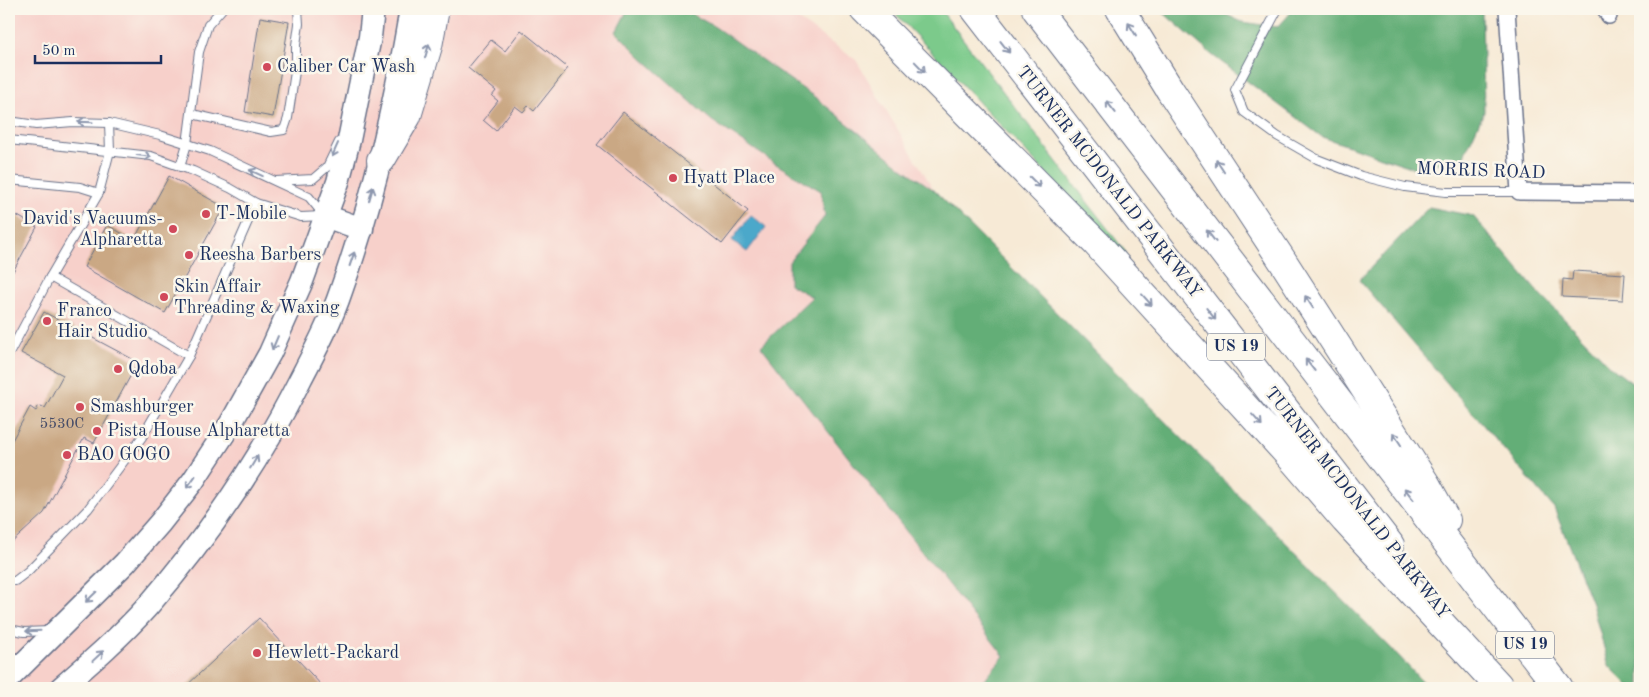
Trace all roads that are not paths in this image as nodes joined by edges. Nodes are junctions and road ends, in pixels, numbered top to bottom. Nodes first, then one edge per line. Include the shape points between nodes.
1 (222, 9) edge
2 (298, 9) edge
3 (373, 9) edge
4 (411, 9) edge
5 (435, 9) edge
6 (864, 9) edge
7 (975, 9) edge
8 (1036, 9) edge
9 (1120, 9) edge
10 (1278, 9) edge
11 (1507, 9) edge
12 (370, 37) junction
13 (192, 114) junction
14 (9, 121) edge
15 (109, 123) junction
16 (9, 140) edge
17 (188, 144) junction
18 (110, 151) junction
19 (381, 160) junction
20 (180, 167) junction
21 (9, 180) edge
22 (273, 181) junction
23 (1519, 192) junction
24 (99, 193) junction
25 (1640, 193) edge
26 (256, 203) junction
27 (325, 216) junction
28 (362, 229) junction
29 (50, 277) junction
30 (9, 354) edge
31 (189, 356) junction
32 (9, 581) edge
33 (1492, 602) junction
34 (9, 629) edge
35 (57, 630) junction
36 (9, 678) edge
37 (1500, 687) edge
38 (62, 688) edge
39 (1559, 688) edge

1 - 13 lane via 208,25 199,52
2 - 13 lane via 296,65 284,130 272,132
3 - 12 main road
4 - 19 main road
19 -> 5 highway via 407,116 428,46
6 -> 37 highway via 1096,243
7 -> 37 highway, TURNER MCDONALD PARKWAY / US 19
33 -> 8 highway, US 19
33 -> 9 highway via 1426,484
10 - 23 lane, MORRIS ROAD via 1235,90 1244,112 1317,159 1360,176 1405,187 1446,192
11 - 23 street
12 -> 22 lane via 346,126 327,166 313,179
12 - 27 main road via 349,140
13 - 17 lane
15 -> 14 lane via 36,125
15 - 17 lane
15 - 18 lane
16 - 18 lane
17 - 20 lane
22 -> 17 lane
18 -> 20 lane via 151,156
18 - 24 lane
28 -> 19 main road
20 - 26 lane
21 - 24 lane via 80,187
22 - 27 lane via 309,197
23 - 25 street, MORRIS ROAD
24 - 29 lane
26 - 27 lane via 301,217
26 - 31 lane
27 - 28 main road
27 -> 35 main road via 302,281 270,353 231,423 160,523 126,563
38 -> 28 main road via 146,608 218,518 283,415 341,293
29 - 30 lane
29 - 31 lane
31 - 32 lane via 142,436 88,508 28,571 15,581
33 - 39 highway, US 19
35 -> 34 lane via 24,632
35 - 36 main road

